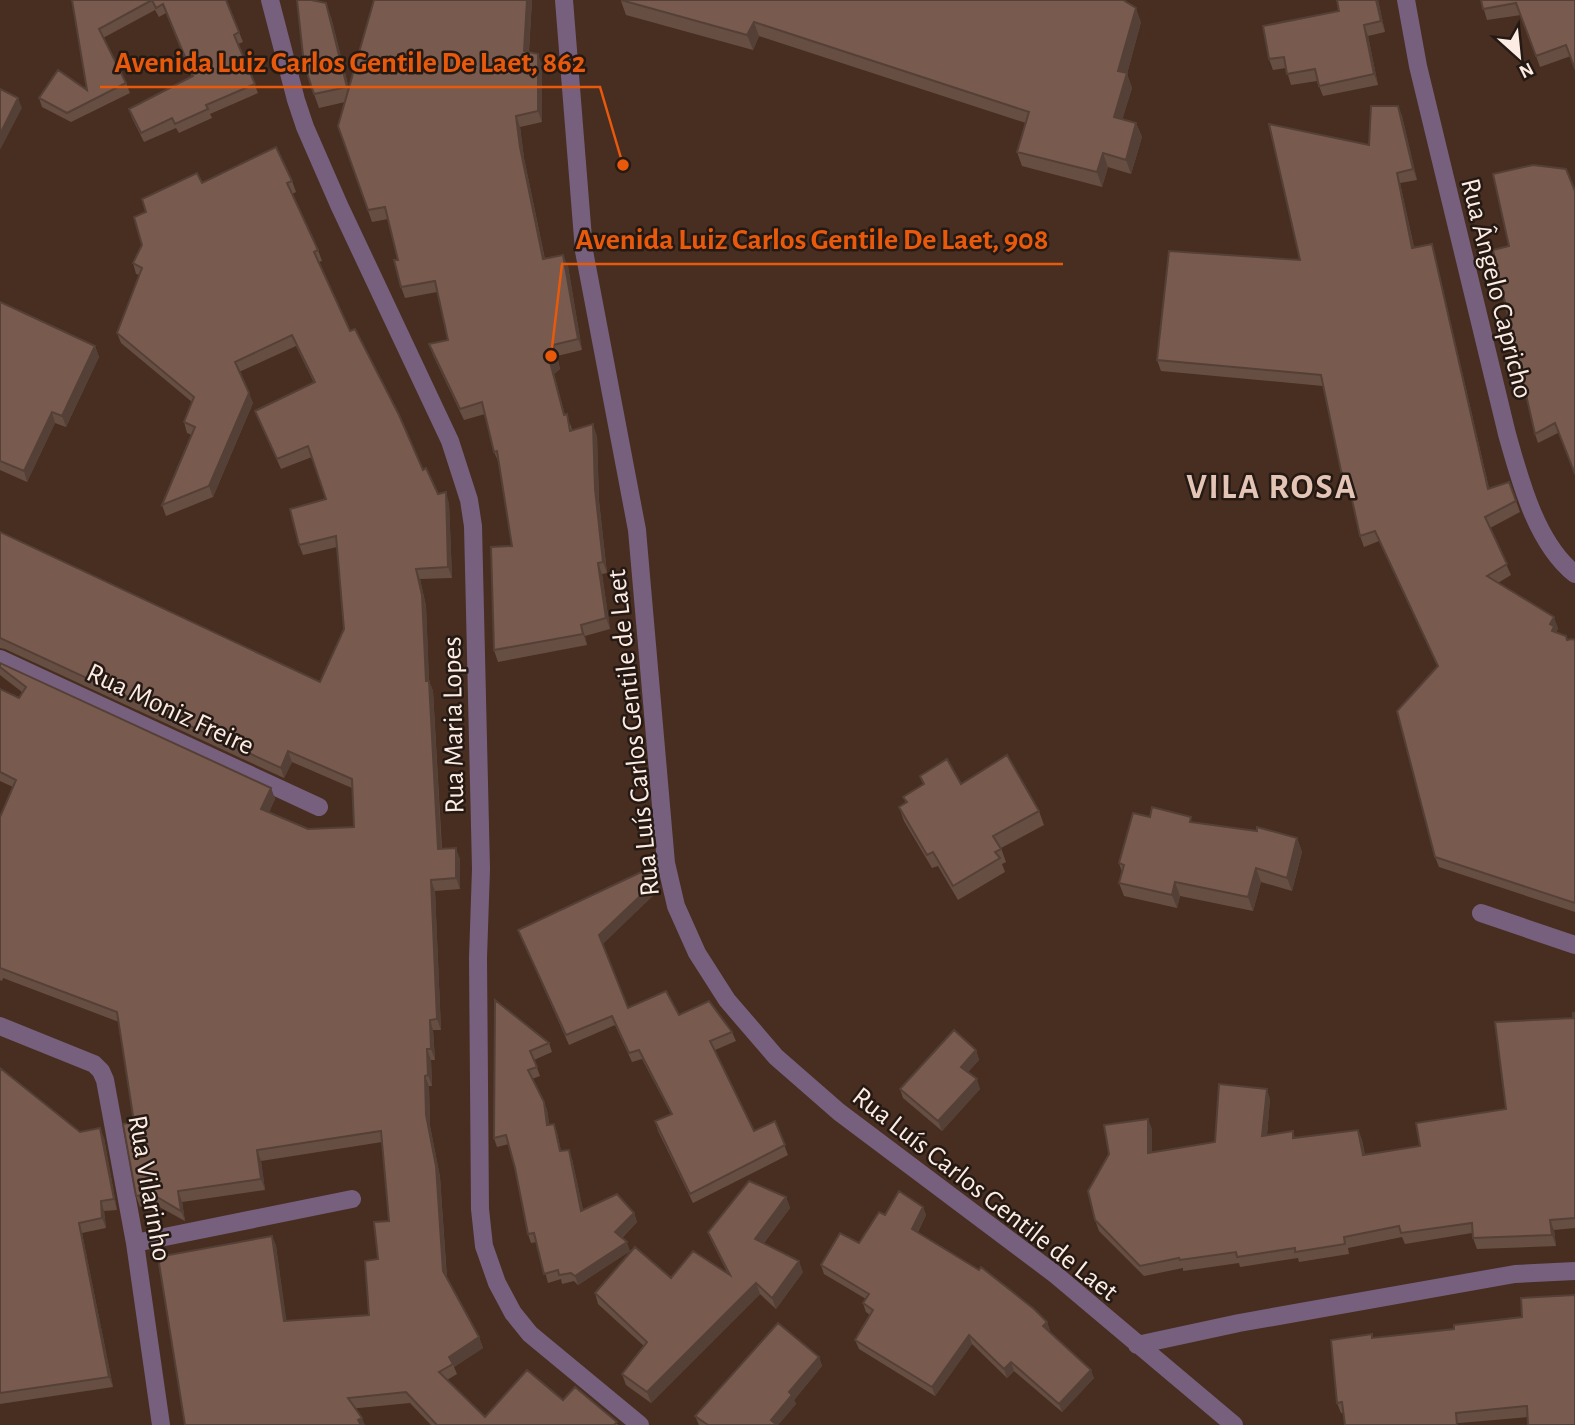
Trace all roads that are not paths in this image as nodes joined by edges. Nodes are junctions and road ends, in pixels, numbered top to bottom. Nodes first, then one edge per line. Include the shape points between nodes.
1 (270, 0) edge
2 (564, 0) edge
3 (1406, 0) edge
4 (1575, 574) edge
5 (0, 659) edge
6 (320, 807) dead end
7 (1481, 913) dead end
8 (1575, 945) edge
9 (0, 1026) edge
10 (352, 1199) dead end
11 (135, 1243) junction
12 (1575, 1271) edge
13 (1137, 1345) junction
14 (161, 1425) edge
15 (640, 1425) edge
16 (1234, 1425) edge

1 - 15 street, Rua Maria Lopes via 305,127 435,405 469,500 479,724 478,1018 484,1246 497,1283 530,1334
2 - 13 street, Rua Luís Carlos Gentile de Laet via 584,251 637,530 666,863 676,906 697,953 720,988 776,1057 839,1112 1056,1275
3 - 4 street, Rua Ângelo Capricho via 1418,66 1521,484 1551,547
5 - 6 street, Rua Moniz Freire
7 - 8 street
9 - 11 street, Rua Vilarinho via 94,1064 101,1071
10 - 11 street
11 - 14 street, Rua Vilarinho
12 - 13 street via 1515,1274
13 - 16 street, Rua Luís Carlos Gentile de Laet

